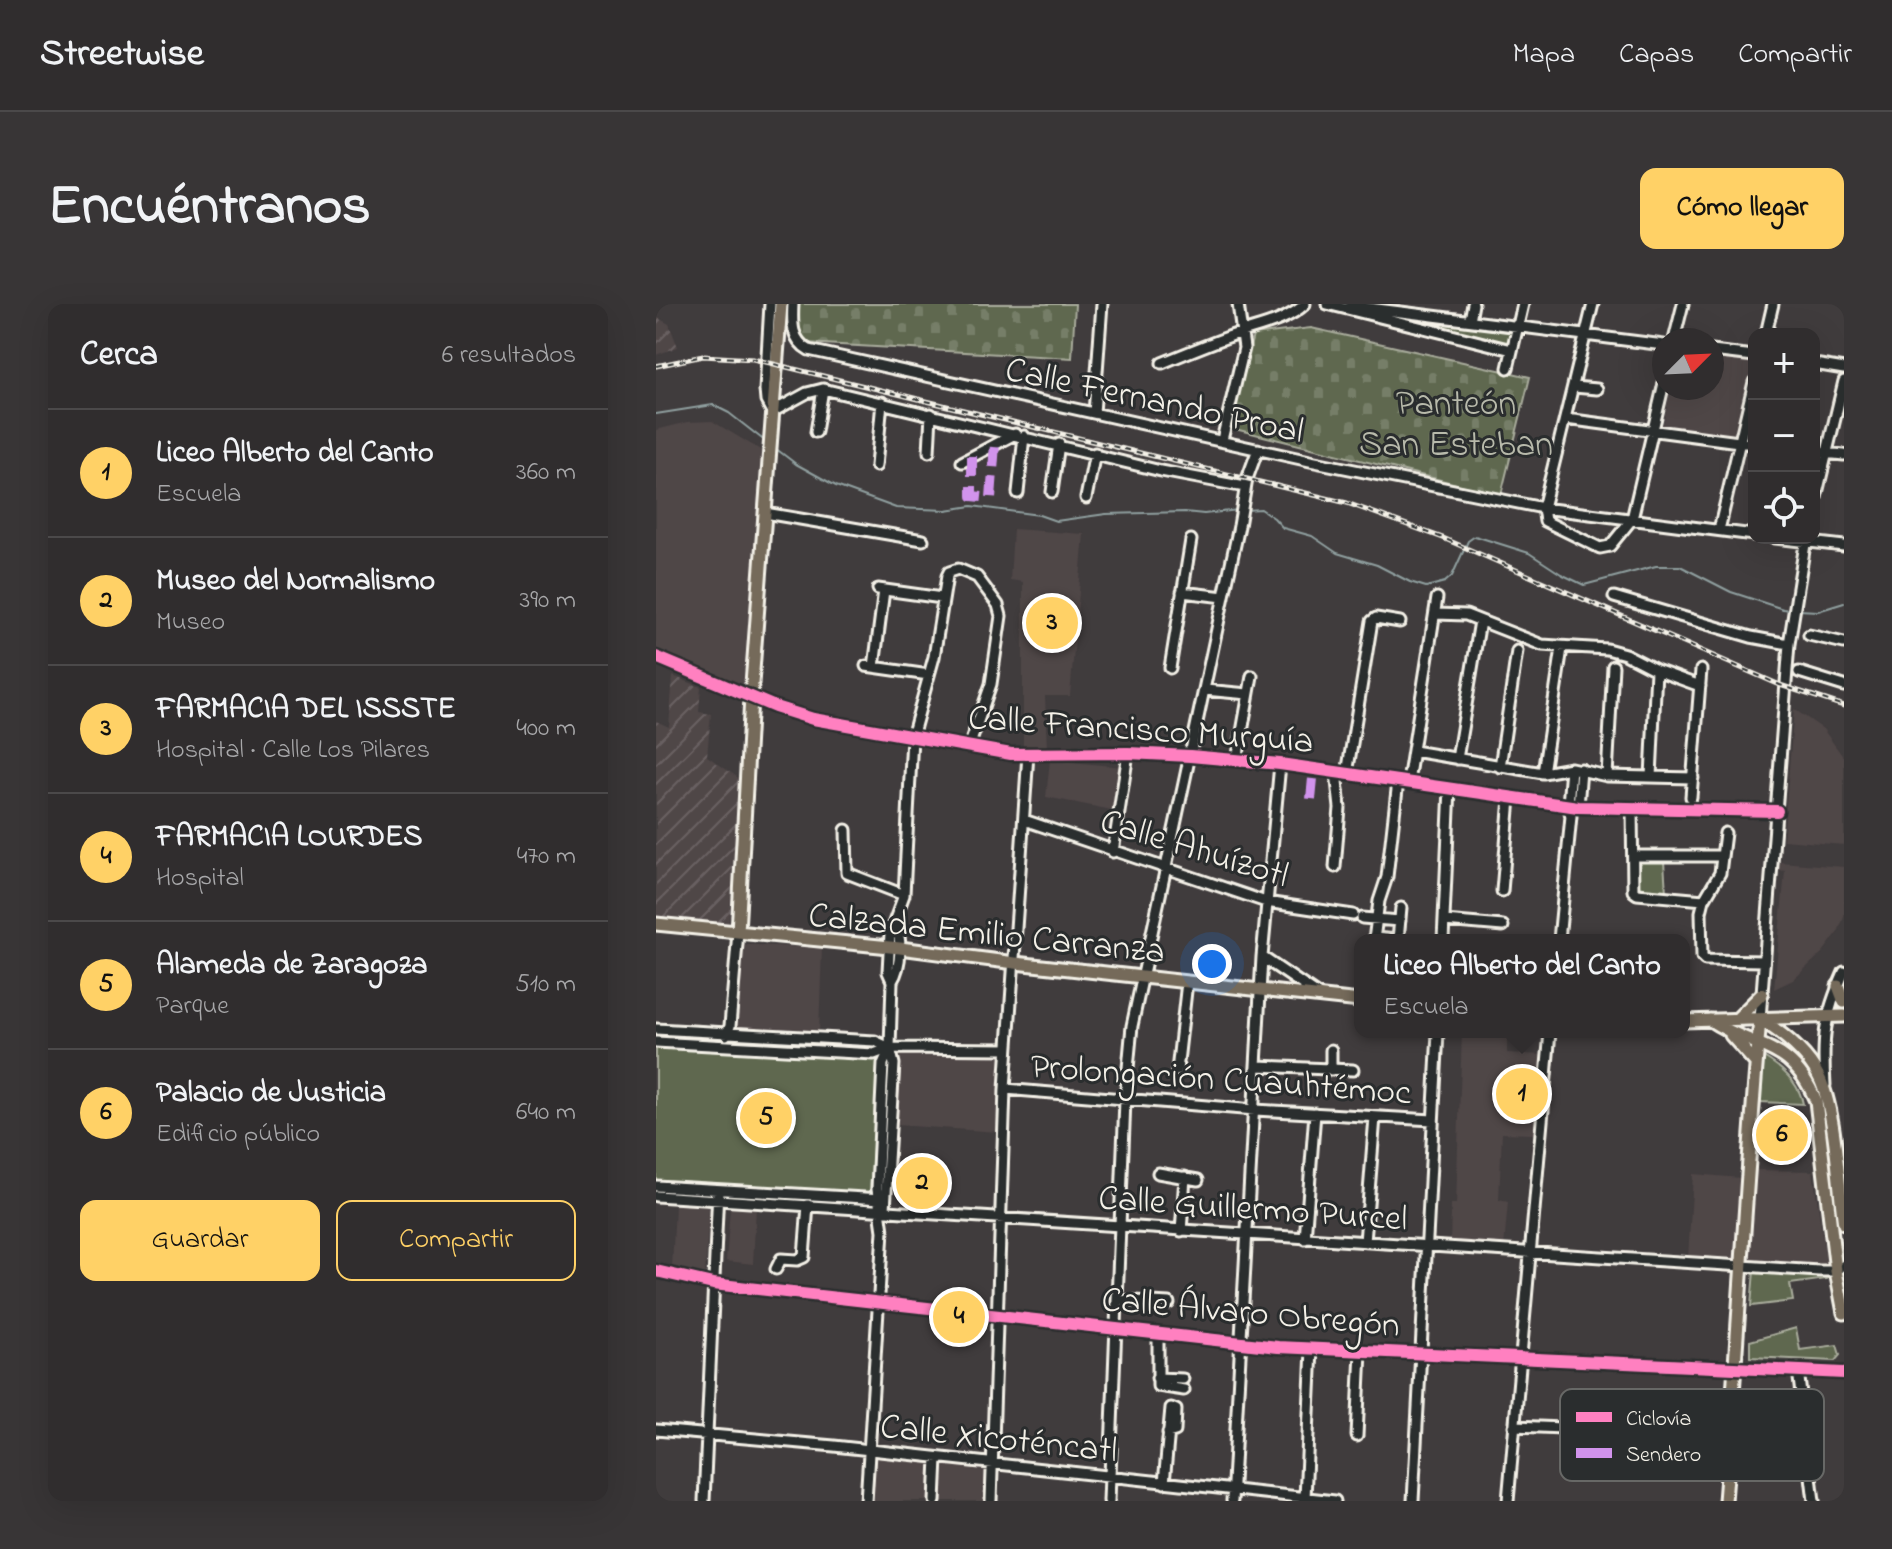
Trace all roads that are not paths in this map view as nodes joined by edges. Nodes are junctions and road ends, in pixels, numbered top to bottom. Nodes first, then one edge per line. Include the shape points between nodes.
1 (770, 304) edge
2 (781, 304) edge
3 (793, 304) edge
4 (1102, 304) edge
5 (1238, 304) edge
6 (1305, 304) edge
7 (1327, 304) edge
8 (1425, 304) edge
9 (1473, 304) edge
10 (1523, 304) edge
11 (1593, 304) edge
12 (1683, 304) edge
13 (1773, 304) edge
14 (1352, 307) edge
15 (1423, 315) junction
16 (1470, 320) junction
17 (1421, 327) junction
18 (1517, 327) junction
19 (1677, 328) edge
20 (1767, 328) edge
21 (1244, 332) junction
22 (1586, 334) junction
23 (1652, 343) edge
24 (1512, 350) junction
25 (1724, 352) edge
26 (1748, 355) edge
27 (1162, 363) dead end
28 (1820, 365) edge
29 (1508, 368) dead end
30 (1844, 369) edge
31 (1844, 381) edge
32 (1574, 387) junction
33 (823, 389) junction
34 (1597, 389) dead end
35 (1660, 400) edge
36 (1750, 400) edge
37 (882, 402) junction
38 (772, 412) junction
39 (1094, 413) junction
40 (931, 414) junction
41 (1566, 419) junction
42 (1653, 431) junction
43 (816, 432) dead end
44 (1020, 435) junction
45 (1222, 440) junction
46 (1740, 443) junction
47 (1059, 444) junction
48 (1748, 444) edge
49 (1258, 449) junction
50 (929, 452) dead end
51 (1820, 452) edge
52 (1095, 453) junction
53 (1826, 453) junction
54 (1844, 455) edge
55 (962, 462) dead end
56 (876, 466) dead end
57 (1820, 480) edge
58 (1245, 487) junction
59 (1052, 492) dead end
60 (1018, 493) dead end
61 (1086, 498) dead end
62 (1543, 508) junction
63 (765, 513) junction
64 (1632, 519) junction
65 (1719, 530) junction
66 (1748, 534) edge
67 (923, 540) dead end
68 (1191, 540) dead end
69 (1820, 542) edge
70 (1805, 544) edge
71 (1844, 546) edge
72 (1182, 592) junction
73 (1224, 597) junction
74 (1614, 597) dead end
75 (942, 598) junction
76 (1437, 598) dead end
77 (1436, 614) junction
78 (1480, 621) junction
79 (1400, 622) dead end
80 (1809, 635) dead end
81 (1844, 643) edge
82 (1789, 644) junction
83 (1562, 648) junction
84 (1517, 651) dead end
85 (656, 657) edge
86 (1613, 666) dead end
87 (1170, 668) dead end
88 (1656, 670) junction
89 (1701, 670) dead end
90 (1799, 672) dead end
91 (929, 675) junction
92 (1252, 676) dead end
93 (1700, 686) junction
94 (1844, 686) edge
95 (1205, 690) junction
96 (1248, 694) junction
97 (751, 697) junction
98 (912, 737) junction
99 (969, 747) junction
100 (1413, 751) junction
101 (1128, 753) junction
102 (1028, 754) junction
103 (1190, 756) junction
104 (1457, 759) junction
105 (1237, 760) junction
106 (1280, 764) junction
107 (1500, 767) junction
108 (1576, 768) junction
109 (1336, 772) junction
110 (1543, 773) junction
111 (1347, 774) junction
112 (1607, 776) junction
113 (1651, 777) junction
114 (1693, 778) junction
115 (1403, 782) junction
116 (1450, 788) junction
117 (1691, 797) dead end
118 (1510, 798) junction
119 (1632, 808) junction
120 (1572, 809) junction
121 (1774, 810) junction
122 (1024, 820) junction
123 (846, 830) dead end
124 (1725, 833) dead end
125 (1113, 852) junction
126 (1633, 856) junction
127 (1722, 856) junction
128 (1335, 867) dead end
129 (1166, 868) junction
130 (1502, 891) dead end
131 (904, 895) junction
132 (1704, 900) junction
133 (1266, 902) junction
134 (1401, 908) dead end
135 (1376, 918) junction
136 (1400, 921) junction
137 (1444, 921) junction
138 (656, 924) edge
139 (1503, 926) dead end
140 (738, 932) junction
141 (1374, 934) edge
142 (1399, 934) edge
143 (1443, 934) edge
144 (1560, 934) edge
145 (895, 948) junction
146 (1262, 957) junction
147 (1764, 961) junction
148 (1015, 963) junction
149 (1844, 972) edge
150 (1141, 977) junction
151 (1187, 982) junction
152 (1838, 986) junction
153 (1261, 990) junction
154 (1762, 994) junction
155 (1318, 995) junction
156 (1354, 1000) edge
157 (1844, 1002) edge
158 (1844, 1016) edge
159 (1738, 1018) junction
160 (1826, 1018) junction
161 (1760, 1019) junction
162 (1710, 1020) junction
163 (1690, 1021) edge
164 (656, 1029) edge
165 (731, 1030) junction
166 (1724, 1030) junction
167 (1438, 1038) edge
168 (1549, 1038) edge
169 (656, 1042) edge
170 (1758, 1042) junction
171 (724, 1045) junction
172 (735, 1045) junction
173 (890, 1048) junction
174 (1007, 1049) junction
175 (1331, 1050) dead end
176 (1755, 1062) junction
177 (1258, 1066) junction
178 (1331, 1070) junction
179 (1353, 1070) dead end
180 (1177, 1071) dead end
181 (1005, 1089) junction
182 (1825, 1095) junction
183 (1125, 1100) junction
184 (1255, 1110) junction
185 (1315, 1113) junction
186 (1375, 1117) junction
187 (1433, 1120) junction
188 (1158, 1173) dead end
189 (1185, 1177) junction
190 (1198, 1180) dead end
191 (656, 1186) edge
192 (682, 1192) junction
193 (718, 1195) junction
194 (656, 1196) edge
195 (882, 1204) junction
196 (808, 1205) junction
197 (1835, 1206) junction
198 (999, 1216) junction
199 (1844, 1224) edge
200 (1120, 1225) junction
201 (1181, 1231) junction
202 (1844, 1231) edge
203 (1248, 1235) junction
204 (1305, 1239) junction
205 (1365, 1242) junction
206 (1426, 1246) junction
207 (1530, 1252) junction
208 (1743, 1266) junction
209 (1840, 1268) edge
210 (776, 1269) dead end
211 (656, 1271) edge
212 (713, 1284) junction
213 (1117, 1300) junction
214 (878, 1301) junction
215 (1169, 1303) dead end
216 (1844, 1313) edge
217 (995, 1316) junction
218 (1116, 1330) junction
219 (1158, 1335) junction
220 (1241, 1344) junction
221 (1312, 1349) junction
222 (1361, 1351) junction
223 (1420, 1353) junction
224 (1520, 1358) junction
225 (1736, 1367) junction
226 (1798, 1370) junction
227 (1844, 1373) edge
228 (1183, 1385) dead end
229 (1734, 1389) edge
230 (1800, 1389) edge
231 (1514, 1426) junction
232 (1560, 1428) edge
233 (656, 1430) edge
234 (707, 1433) junction
235 (1168, 1433) dead end
236 (1357, 1436) dead end
237 (869, 1450) junction
238 (937, 1458) junction
239 (992, 1465) junction
240 (1110, 1477) junction
241 (1727, 1481) edge
242 (1812, 1481) edge
243 (1164, 1483) junction
244 (1232, 1496) edge
245 (1305, 1498) junction
246 (704, 1501) edge
247 (866, 1501) edge
248 (935, 1501) edge
249 (991, 1501) edge
250 (1109, 1501) edge
251 (1334, 1501) edge
252 (1413, 1501) edge
253 (1508, 1501) edge
254 (1725, 1501) edge
255 (1814, 1501) edge

1 - 38 street via 765,390
2 - 38 main road
3 - 39 street, Calle Fernando Proal via 796,339 809,350
4 - 39 street
5 - 21 street
6 - 21 street
7 - 14 street
8 - 15 street
9 - 16 street
10 - 18 street
11 - 22 street
12 - 19 street
13 - 20 street
14 - 15 street
14 - 17 street
15 - 16 street
15 - 17 street
16 - 18 street
17 - 24 street
18 - 22 street
18 - 24 street
21 - 27 street
21 - 45 street
22 - 23 street
22 - 32 street
24 - 29 street
25 - 26 street
28 - 30 street
31 - 53 street
32 - 34 street
32 - 41 street
33 - 37 street
33 - 38 street
33 - 43 street
35 - 42 street
36 - 46 street
37 - 40 street
37 - 56 street
38 - 63 main road
39 - 45 street, Calle Fernando Proal
40 - 44 street
40 - 50 street
41 - 42 street
41 - 62 street
42 - 46 street
42 - 64 street
44 - 47 street
44 - 55 street
44 - 60 street
45 - 49 street, Calle Fernando Proal
46 - 48 street
46 - 65 street
47 - 52 street
47 - 59 street
49 - 58 street
49 - 62 street, Calle Fernando Proal
51 - 53 street
52 - 58 street
52 - 61 street
53 - 54 street
53 - 57 street
58 - 73 street
62 - 64 street, Calle Fernando Proal
62 - 64 street via 1547,522 1603,548
63 - 67 street
63 - 97 main road
64 - 65 street, Calle Fernando Proal
65 - 66 street, Calle Fernando Proal
68 - 72 street
69 - 71 street
70 - 82 street
72 - 73 street
72 - 87 street
73 - 95 street
74 - 82 street
75 - 91 street
75 - 91 street via 881,589 870,667
75 - 99 street via 949,572 958,569 977,577 1000,611 991,684
76 - 77 street
77 - 78 street via 1458,613
77 - 100 street
78 - 83 street
78 - 104 street
79 - 111 street via 1372,621
80 - 81 street
82 - 121 street
83 - 88 street via 1607,649
83 - 110 street
84 - 107 street
85 - 97 street, Calle Francisco Murguía
86 - 112 street
88 - 93 street
88 - 113 street
89 - 93 street
90 - 94 street
91 - 98 street
92 - 96 street
93 - 114 street
95 - 96 street
95 - 103 street
96 - 105 street
97 - 98 street, Calle Francisco Murguía via 813,719
97 - 140 main road
98 - 99 street, Calle Francisco Murguía
98 - 131 street
99 - 102 street, Calle Francisco Murguía
100 - 104 street
100 - 115 street
101 - 102 street, Calle Francisco Murguía
101 - 103 street, Calle Francisco Murguía
101 - 125 street
102 - 122 street
103 - 105 street, Calle Francisco Murguía
103 - 129 street
104 - 107 street
105 - 106 street, Calle Francisco Murguía
106 - 109 street, Calle Francisco Murguía
106 - 133 street
107 - 110 street
108 - 110 street
108 - 112 street
108 - 120 street
109 - 111 street, Calle Francisco Murguía
109 - 128 street via 1340,808
111 - 115 street, Calle Francisco Murguía
112 - 113 street
113 - 114 street
114 - 117 street
115 - 116 street, Calle Francisco Murguía
115 - 135 street
116 - 118 street, Calle Francisco Murguía
116 - 137 street
118 - 120 street, Calle Francisco Murguía
118 - 130 street
119 - 120 street, Calle Francisco Murguía
119 - 121 street, Calle Francisco Murguía
119 - 126 street
120 - 144 street
121 - 147 street
122 - 125 street, Calle Ahuízotl
122 - 148 street
123 - 131 street via 847,873
124 - 127 street
125 - 129 street, Calle Ahuízotl
126 - 127 street
126 - 132 street via 1635,893
127 - 132 street via 1720,873
129 - 133 street, Calle Ahuízotl
129 - 150 street
131 - 145 street via 895,921 900,933
132 - 147 street via 1704,960
133 - 135 street, Calle Ahuízotl
133 - 146 street
134 - 136 street
135 - 136 street, Calle Ahuízotl
135 - 141 street
136 - 142 street
137 - 139 street
137 - 143 street
138 - 140 main road, Calzada Emilio Carranza
140 - 145 main road, Calzada Emilio Carranza
140 - 165 street
145 - 148 main road, Calzada Emilio Carranza
145 - 173 street
146 - 153 street
146 - 155 street
147 - 154 street
148 - 150 main road, Calzada Emilio Carranza
148 - 174 street
149 - 152 street
150 - 151 main road, Calzada Emilio Carranza
150 - 183 street
151 - 153 main road, Calzada Emilio Carranza
151 - 180 street
152 - 157 main road
152 - 160 street
153 - 155 main road, Calzada Emilio Carranza
153 - 177 street
154 - 159 main road
154 - 161 street
155 - 156 main road, Calzada Emilio Carranza
158 - 160 main road
159 - 161 main road
159 - 162 main road
160 - 161 main road
160 - 182 street
161 - 170 main road
161 - 182 main road via 1809,1060
162 - 163 main road
162 - 166 main road
164 - 165 street
165 - 171 street
165 - 172 street
165 - 173 street via 875,1041
166 - 170 main road
166 - 176 main road
167 - 187 street
168 - 207 street
169 - 171 street
170 - 176 main road
170 - 197 main road via 1784,1056 1808,1083
171 - 172 street
172 - 173 street via 874,1054
173 - 174 street
173 - 195 street via 894,1064
174 - 181 street
175 - 178 street
176 - 208 main road
177 - 178 street
177 - 184 street
178 - 179 street
181 - 183 street, Prolongación Cuauhtémoc
181 - 198 street
182 - 197 main road
183 - 184 street, Prolongación Cuauhtémoc
183 - 200 street
184 - 185 street, Prolongación Cuauhtémoc
184 - 203 street
185 - 186 street, Prolongación Cuauhtémoc
185 - 204 street
186 - 187 street, Prolongación Cuauhtémoc
186 - 205 street
187 - 206 street
188 - 189 street
189 - 190 street
189 - 201 street
191 - 192 street, Calle Guillermo Purcel
192 - 193 street, Calle Guillermo Purcel
192 - 194 street, Calle Guillermo Purcel
193 - 195 street, Calle Guillermo Purcel
193 - 196 street, Calle Guillermo Purcel
193 - 212 street
195 - 196 street, Calle Guillermo Purcel
195 - 198 street, Calle Guillermo Purcel
195 - 214 street
196 - 210 street via 804,1257 781,1259
197 - 199 main road
197 - 202 main road
197 - 209 main road
198 - 200 street, Calle Guillermo Purcel
198 - 217 street
200 - 201 street, Calle Guillermo Purcel
200 - 213 street
201 - 203 street, Calle Guillermo Purcel
203 - 204 street, Calle Guillermo Purcel
203 - 220 street
204 - 205 street, Calle Guillermo Purcel
205 - 206 street, Calle Guillermo Purcel
206 - 207 street, Calle Guillermo Purcel
206 - 223 street
207 - 208 street, Calle Guillermo Purcel
207 - 224 street
208 - 209 street, Calle Guillermo Purcel
208 - 225 main road
209 - 216 main road
211 - 212 street, Calle Álvaro Obregón
212 - 214 street, Calle Álvaro Obregón
212 - 234 street
213 - 215 street
213 - 218 street
214 - 217 street, Calle Álvaro Obregón
214 - 237 street
217 - 218 street, Calle Álvaro Obregón
217 - 239 street
218 - 219 street, Calle Álvaro Obregón
218 - 240 street
219 - 220 street, Calle Álvaro Obregón
219 - 228 street via 1157,1378
220 - 221 street, Calle Álvaro Obregón
220 - 244 street
221 - 222 street, Calle Álvaro Obregón
221 - 245 street
222 - 223 street, Calle Álvaro Obregón
222 - 236 street
223 - 224 street, Calle Álvaro Obregón
223 - 252 street
224 - 225 street, Calle Álvaro Obregón
224 - 231 street
225 - 226 street, Calle Álvaro Obregón
225 - 229 main road
226 - 227 street, Calle Álvaro Obregón
226 - 230 street
231 - 232 street
231 - 253 street
233 - 234 street, Calle Xicoténcatl
234 - 237 street, Calle Xicoténcatl
234 - 246 street
235 - 243 street
237 - 238 street, Calle Xicoténcatl
237 - 247 street
238 - 239 street, Calle Xicoténcatl
238 - 248 street
239 - 240 street, Calle Xicoténcatl
239 - 249 street
240 - 243 street, Calle Xicoténcatl
240 - 250 street
241 - 254 main road
242 - 255 street
243 - 244 street, Calle Xicoténcatl
244 - 245 street, Calle Xicoténcatl
245 - 251 street, Calle Xicoténcatl

